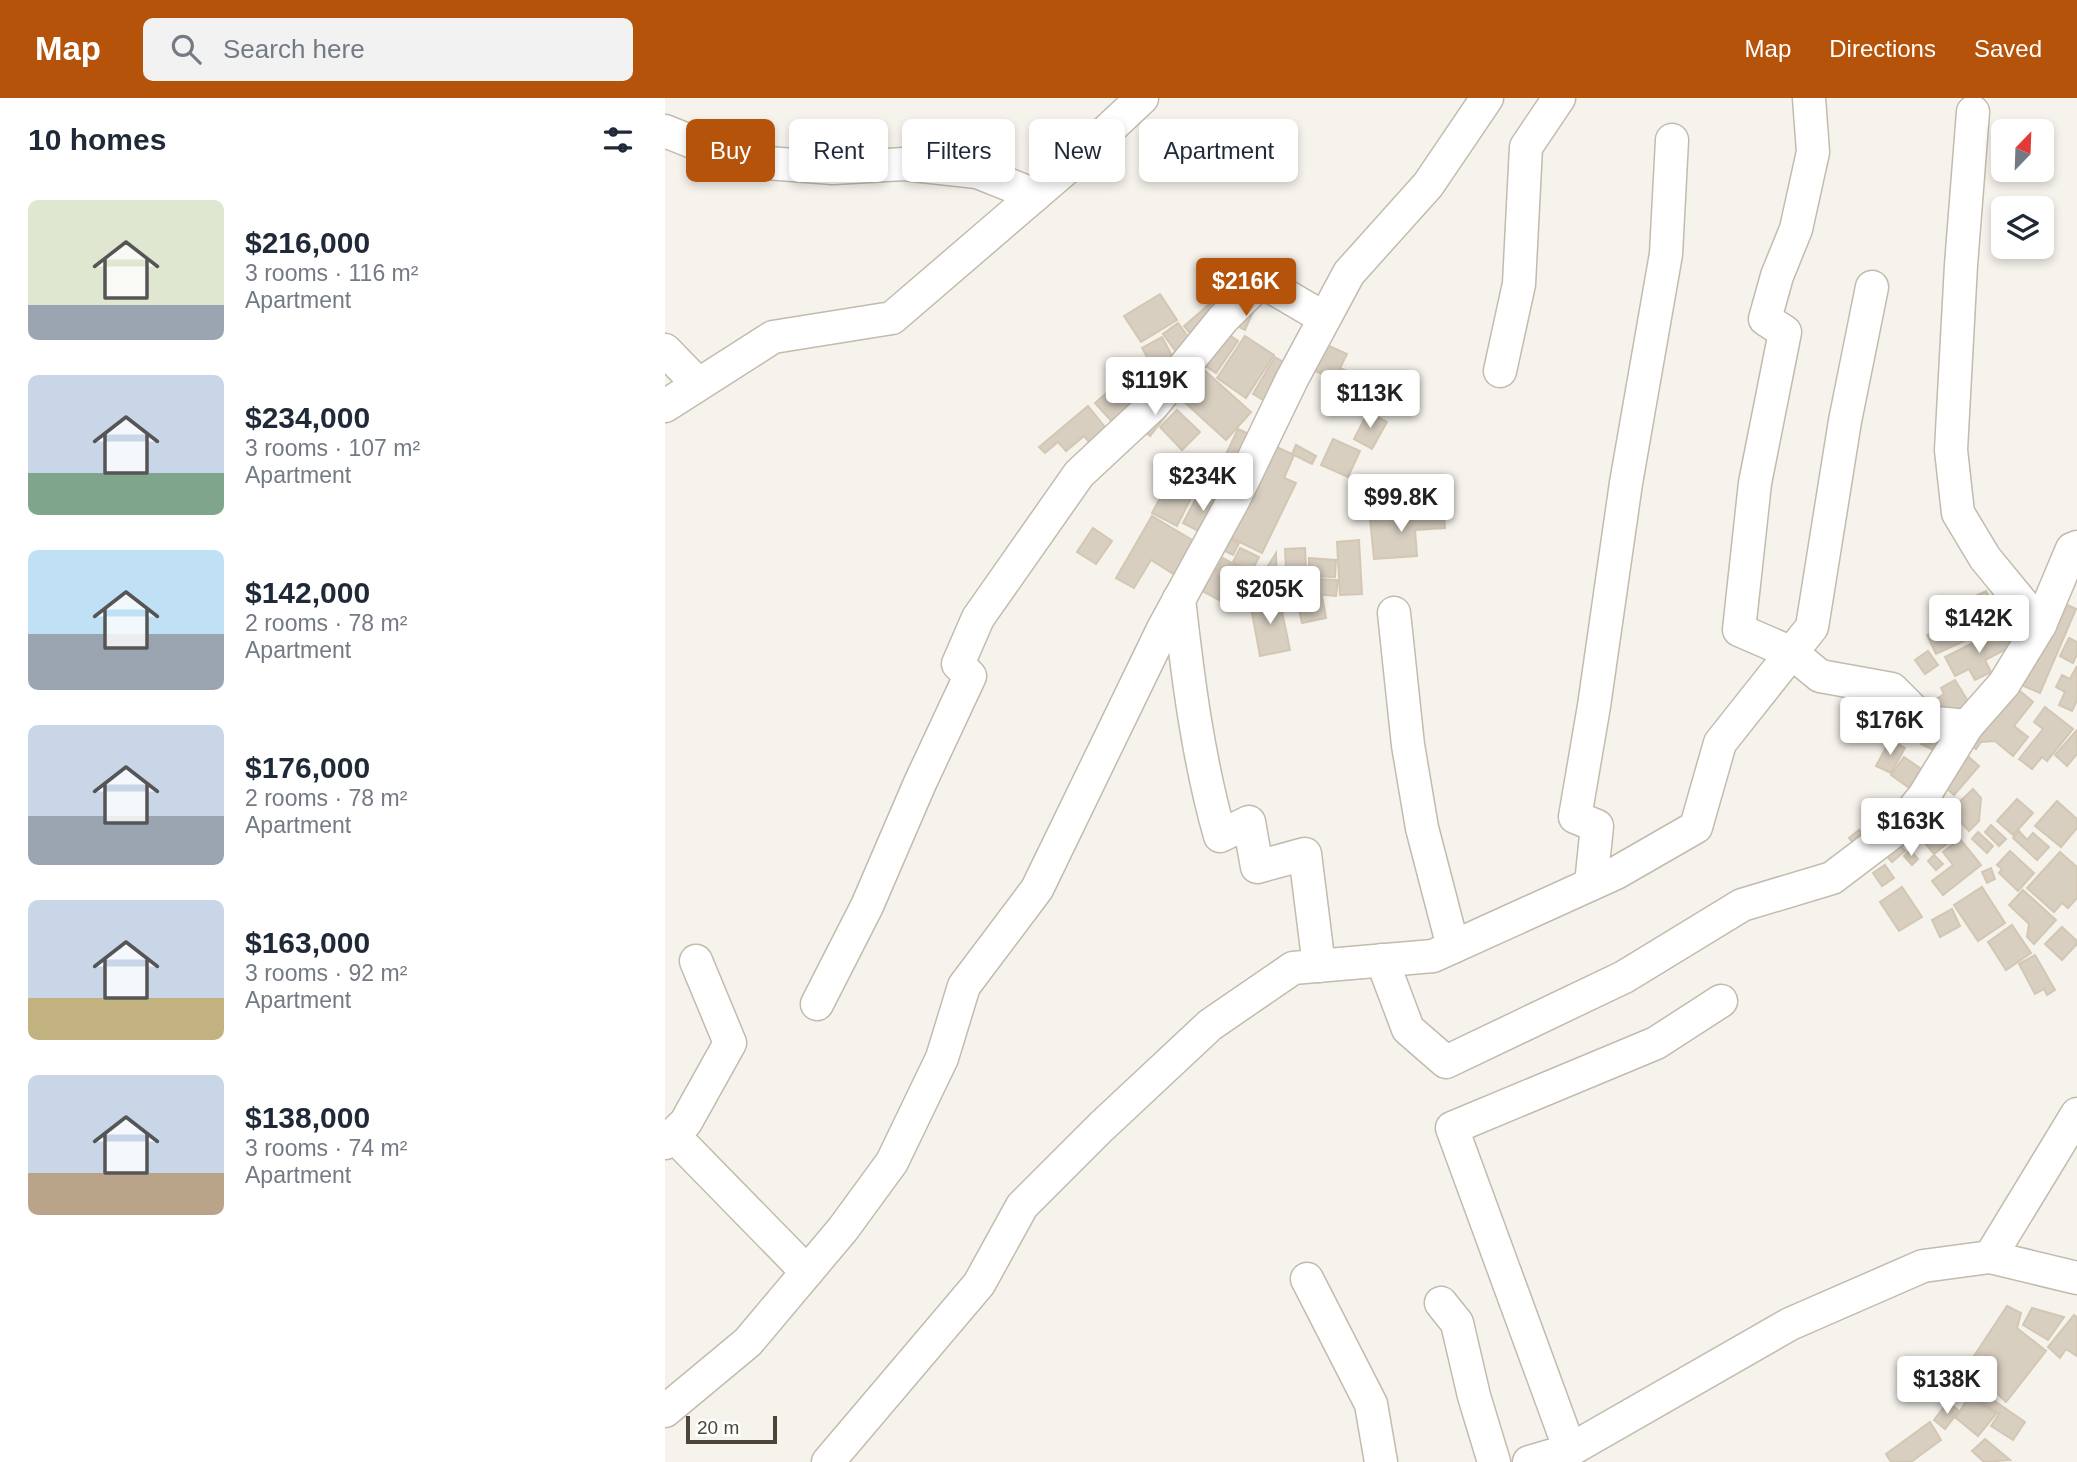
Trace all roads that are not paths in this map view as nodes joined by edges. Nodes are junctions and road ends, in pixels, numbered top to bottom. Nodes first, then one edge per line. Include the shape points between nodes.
1 (1142, 98) edge
2 (1487, 98) edge
3 (1559, 98) edge
4 (1809, 98) edge
5 (1973, 112) dead end
6 (665, 131) edge
7 (1672, 141) dead end
8 (1035, 195) junction
9 (1872, 287) dead end
10 (1324, 318) junction
11 (665, 350) edge
12 (1500, 371) dead end
13 (698, 384) junction
14 (665, 406) edge
15 (2077, 547) edge
16 (1179, 599) junction
17 (1394, 613) dead end
18 (2040, 625) junction
19 (1792, 653) junction
20 (1967, 726) junction
21 (1591, 884) junction
22 (1453, 947) junction
23 (1382, 960) junction
24 (696, 961) dead end
25 (1319, 966) junction
26 (1721, 1001) dead end
27 (817, 1004) dead end
28 (2077, 1114) edge
29 (669, 1139) edge
30 (1990, 1257) junction
31 (807, 1272) junction
32 (2077, 1278) edge
33 (1307, 1279) dead end
34 (1441, 1303) dead end
35 (665, 1411) edge
36 (1570, 1450) junction
37 (828, 1462) edge
38 (1381, 1462) edge
39 (1494, 1462) edge
40 (1529, 1462) edge

1 - 8 street
2 - 10 street via 1428,185 1349,273
3 - 12 street via 1526,147 1519,284
4 - 19 street via 1812,152 1796,229 1765,319 1785,332 1755,483 1739,630
5 - 18 street via 1951,450 1958,513 1985,558
6 - 8 street via 740,161 833,168 904,164 977,172
7 - 21 street via 1666,254 1575,817 1597,826
8 - 13 street via 892,318 773,337
9 - 19 street via 1812,627
10 - 16 street
10 - 27 street via 1261,281 1223,319 1153,405 1079,474 978,618 958,664 970,676 867,906
11 - 13 street
13 - 14 street
15 - 18 street
16 - 25 street via 1189,688 1220,836 1249,822 1257,867 1305,854
16 - 31 street via 1037,890 964,986 942,1058 892,1162
17 - 22 street via 1422,828
18 - 20 street via 2004,684
19 - 20 street via 1820,676 1892,689 1925,722
19 - 21 street via 1720,743 1696,827
20 - 23 street via 1924,796 1898,828 1832,878 1742,905 1624,977 1445,1062 1408,1028
21 - 22 street
22 - 23 street via 1433,956
23 - 25 street
24 - 29 street via 730,1043 686,1122
25 - 37 street via 1293,968 1210,1025 1022,1206 979,1284
26 - 36 street via 1656,1043 1452,1128
28 - 30 street
29 - 31 street
30 - 32 street
30 - 36 street via 1923,1266 1790,1324
31 - 35 street via 748,1342
33 - 38 street via 1371,1404
34 - 39 street via 1457,1323
36 - 40 street

